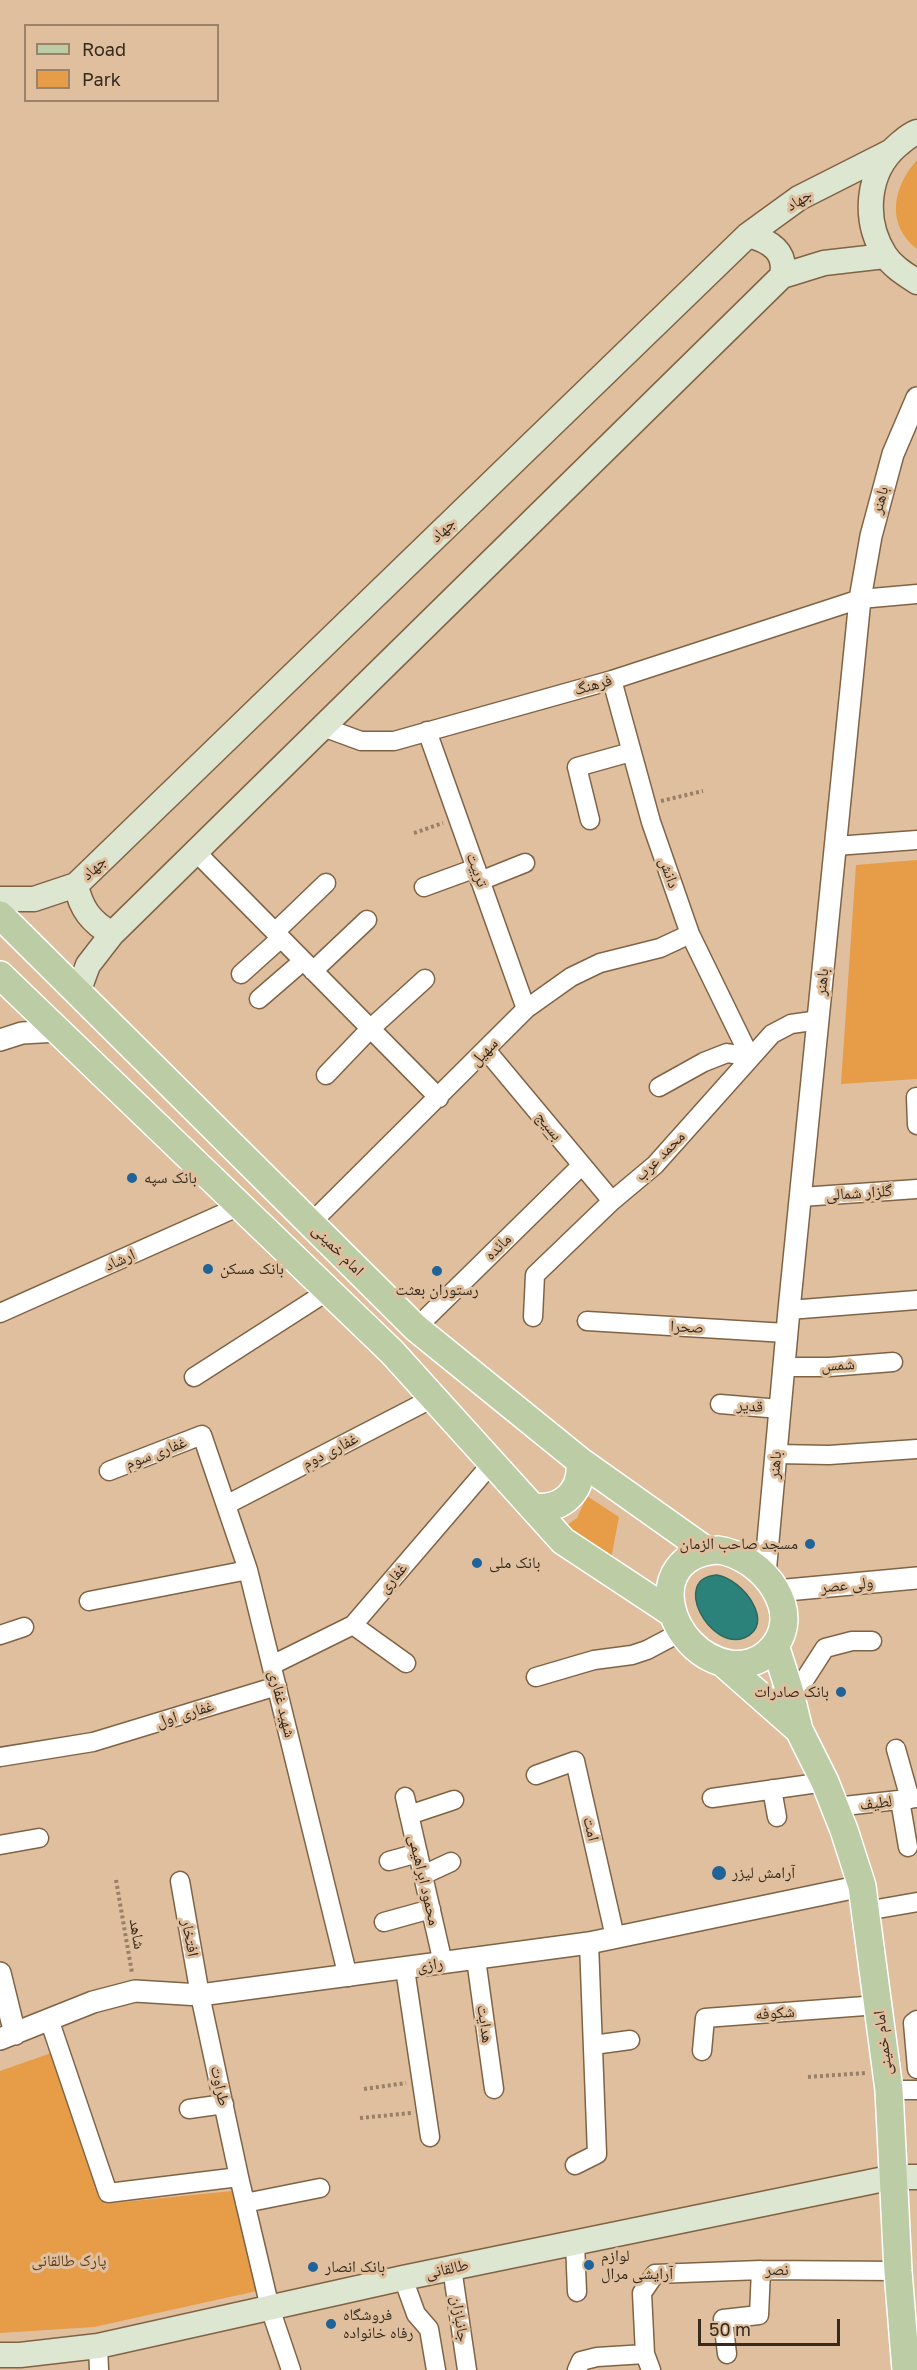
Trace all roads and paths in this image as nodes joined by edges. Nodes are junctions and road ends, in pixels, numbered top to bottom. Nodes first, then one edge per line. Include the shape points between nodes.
1 (917, 132) edge
2 (890, 152) junction
3 (748, 235) junction
4 (885, 256) junction
5 (782, 276) junction
6 (917, 282) edge
7 (917, 398) edge
8 (917, 594) edge
9 (860, 599) junction
10 (612, 680) junction
11 (324, 727) junction
12 (427, 731) junction
13 (632, 752) junction
14 (703, 791) dead end
15 (646, 805) junction
16 (458, 817) junction
17 (590, 820) dead end
18 (414, 833) dead end
19 (917, 840) edge
20 (836, 846) junction
21 (196, 852) junction
22 (525, 863) dead end
23 (478, 874) junction
24 (326, 883) dead end
25 (76, 885) junction
26 (424, 887) dead end
27 (0, 899) edge
28 (0, 915) edge
29 (367, 920) dead end
30 (112, 934) junction
31 (690, 934) junction
32 (278, 935) junction
33 (308, 966) junction
34 (241, 974) dead end
35 (0, 975) edge
36 (425, 979) dead end
37 (78, 992) junction
38 (259, 999) dead end
39 (526, 1009) junction
40 (819, 1020) junction
41 (370, 1029) junction
42 (58, 1031) junction
43 (0, 1040) edge
44 (486, 1050) junction
45 (750, 1057) junction
46 (326, 1075) dead end
47 (659, 1087) dead end
48 (916, 1096) edge
49 (439, 1098) junction
50 (917, 1125) edge
51 (581, 1166) junction
52 (917, 1189) edge
53 (801, 1197) junction
54 (612, 1201) junction
55 (240, 1206) junction
56 (311, 1223) junction
57 (328, 1291) junction
58 (917, 1300) edge
59 (789, 1310) junction
60 (0, 1314) edge
61 (533, 1317) dead end
62 (587, 1322) dead end
63 (416, 1328) junction
64 (786, 1333) junction
65 (893, 1362) dead end
66 (783, 1367) junction
67 (194, 1377) dead end
68 (433, 1398) junction
69 (720, 1404) dead end
70 (780, 1409) junction
71 (202, 1435) joint
72 (917, 1449) edge
73 (776, 1454) junction
74 (580, 1461) junction
75 (492, 1463) junction
76 (109, 1471) dead end
77 (226, 1505) junction
78 (532, 1508) junction
79 (707, 1551) junction
80 (249, 1570) junction
81 (917, 1578) edge
82 (770, 1583) junction
83 (89, 1601) dead end
84 (676, 1623) junction
85 (353, 1624) junction
86 (24, 1627) dead end
87 (0, 1635) edge
88 (872, 1641) dead end
89 (775, 1645) junction
90 (406, 1663) dead end
91 (723, 1663) junction
92 (272, 1665) junction
93 (536, 1677) dead end
94 (277, 1686) junction
95 (789, 1689) junction
96 (799, 1730) junction
97 (896, 1749) dead end
98 (0, 1757) edge
99 (536, 1775) dead end
100 (825, 1782) junction
101 (772, 1789) junction
102 (405, 1797) dead end
103 (712, 1798) dead end
104 (909, 1799) edge
105 (454, 1800) dead end
106 (835, 1808) junction
107 (409, 1815) junction
108 (777, 1817) dead end
109 (39, 1838) dead end
110 (0, 1845) edge
111 (908, 1847) dead end
112 (418, 1853) junction
113 (389, 1861) dead end
114 (451, 1862) dead end
115 (423, 1875) junction
116 (116, 1880) dead end
117 (180, 1881) dead end
118 (864, 1898) junction
119 (917, 1902) edge
120 (431, 1909) junction
121 (384, 1922) dead end
122 (615, 1937) junction
123 (589, 1943) junction
124 (476, 1959) junction
125 (443, 1963) junction
126 (405, 1969) junction
127 (0, 1973) edge
128 (348, 1977) junction
129 (135, 1992) junction
130 (200, 1995) junction
131 (878, 2005) junction
132 (49, 2019) junction
133 (917, 2020) edge
134 (7, 2036) edge
135 (630, 2040) dead end
136 (593, 2045) junction
137 (702, 2051) dead end
138 (917, 2069) edge
139 (808, 2078) dead end
140 (422, 2080) junction
141 (887, 2081) junction
142 (364, 2089) dead end
143 (494, 2089) dead end
144 (917, 2090) edge
145 (224, 2104) junction
146 (189, 2109) dead end
147 (426, 2112) junction
148 (360, 2118) dead end
149 (430, 2137) dead end
150 (575, 2165) dead end
151 (239, 2177) junction
152 (905, 2177) edge
153 (320, 2188) dead end
154 (245, 2204) junction
155 (575, 2243) junction
156 (452, 2268) junction
157 (761, 2270) junction
158 (898, 2271) junction
159 (403, 2278) junction
160 (577, 2292) dead end
161 (270, 2308) junction
162 (98, 2346) junction
163 (727, 2354) dead end
164 (14, 2360) edge
165 (648, 2362) edge
166 (99, 2370) edge
167 (291, 2370) edge
168 (436, 2370) edge
169 (467, 2370) edge
170 (577, 2370) edge
171 (906, 2370) edge

1 - 2 main road
2 - 3 main road, جهاد via 799,198
2 - 4 main road via 875,176 870,203 873,231
3 - 5 main road via 763,240 779,253 784,264
3 - 25 main road, جهاد
4 - 5 main road via 824,263
4 - 6 main road
5 - 11 main road
7 - 9 street, باهنر via 893,454 871,536
8 - 9 street, فرهنگ
9 - 10 street, فرهنگ
9 - 20 street, باهنر
10 - 12 street, فرهنگ
10 - 13 street, دانش
11 - 12 street, فرهنگ via 361,741 394,741
11 - 21 main road
12 - 16 street, تربیت
13 - 15 street, دانش
13 - 17 street via 577,767
14 - 15 path
15 - 31 street, دانش
16 - 18 path
16 - 23 street, تربیت
19 - 20 street
20 - 40 street, باهنر
21 - 30 main road
21 - 32 street
22 - 23 street
23 - 26 street
23 - 39 street, تربیت
24 - 32 street
25 - 27 main road, جهاد via 34,899
25 - 30 main road via 87,915
28 - 37 main road, امام خمینی
29 - 33 street
30 - 37 main road via 87,965
31 - 39 street, سهیل via 660,948 600,963 571,977
31 - 45 street, دانش
32 - 33 street
32 - 34 street
33 - 38 street
33 - 41 street
35 - 42 main road
36 - 41 street
37 - 56 main road, امام خمینی
39 - 44 street, سهیل
40 - 45 street, محمد عرب via 791,1024 772,1034
40 - 53 street, باهنر
41 - 46 street
41 - 49 street
42 - 43 street via 22,1033
42 - 55 main road
44 - 49 street, سهیل
44 - 51 street, بسیج
45 - 47 street via 727,1053
45 - 54 street, محمد عرب via 655,1165
48 - 50 street
49 - 56 street, سهیل
51 - 54 street, بسیج
51 - 63 street, مائده
52 - 53 street, گلزار شمالی
53 - 59 street, باهنر
54 - 61 street, محمد عرب via 535,1275
55 - 57 main road
55 - 60 street, ارشاد
56 - 63 main road, امام خمینی
57 - 67 street
57 - 68 main road
58 - 59 street
59 - 64 street, باهنر
62 - 64 street, صحرا
63 - 74 main road, امام خمینی
64 - 66 street, باهنر
65 - 66 street, شمس
66 - 70 street, باهنر
68 - 75 main road
68 - 77 street, غفاری دوم
69 - 70 street, قدیر
70 - 73 street, باهنر
71 - 76 street, غفاری سوم
71 - 77 street, شهید غفاری
72 - 73 street
73 - 82 street, باهنر
74 - 78 main road via 579,1484 573,1493 555,1507
74 - 79 main road, امام خمینی
75 - 78 main road
75 - 85 street, غفاری
77 - 80 street, شهید غفاری
78 - 84 main road via 563,1541
79 - 82 main road via 739,1555
79 - 84 main road via 695,1554 677,1569 670,1591
80 - 83 street
80 - 92 street, شهید غفاری
81 - 82 street, ولی عصر
82 - 89 main road via 782,1612
84 - 91 main road via 704,1655
84 - 93 street via 653,1648
85 - 90 street
85 - 92 street, غفاری
86 - 87 street
88 - 95 street via 825,1648 805,1679
89 - 91 main road via 757,1661
89 - 95 main road, امام خمینی
91 - 96 main road, امام خمینی
92 - 94 street, شهید غفاری
94 - 98 street, غفاری اول via 93,1742
94 - 128 street, شهید غفاری
95 - 96 main road, امام خمینی
96 - 100 main road, امام خمینی
97 - 104 street
99 - 122 street, امت via 575,1761
100 - 101 street
100 - 106 main road, امام خمینی
101 - 103 street
101 - 108 street
102 - 107 street, محمود ابراهیمی
104 - 106 street, لطیف
104 - 111 street
105 - 107 street
106 - 118 main road, امام خمینی
107 - 112 street, محمود ابراهیمی
109 - 110 street
112 - 113 street
112 - 115 street, محمود ابراهیمی
114 - 115 street
115 - 120 street, محمود ابراهیمی
116 - 129 path, شاهد
117 - 130 street, افتخار
118 - 119 street
118 - 122 street, رازی
118 - 131 main road, امام خمینی
120 - 121 street
120 - 125 street, محمود ابراهیمی
122 - 123 street, رازی
123 - 124 street, رازی
123 - 136 street
124 - 125 street, رازی
124 - 143 street, هدایت
125 - 126 street, رازی
126 - 128 street, رازی
126 - 140 street
127 - 134 street
128 - 130 street, رازی
129 - 130 street, رازی
129 - 132 street, رازی via 93,2002
130 - 145 street, طراوت
131 - 137 street, شکوفه via 705,2018
131 - 141 main road, امام خمینی
132 - 134 street, رازی
132 - 151 street via 108,2193
133 - 138 street via 913,2023
135 - 136 street
136 - 150 street via 597,2154
139 - 141 path
140 - 142 path
140 - 147 street
141 - 144 street
141 - 152 main road, امام خمینی
145 - 146 street
145 - 151 street, طراوت
147 - 148 path
147 - 149 street
151 - 154 street, طراوت
152 - 155 main road, طالقانی
152 - 158 main road, امام خمینی
153 - 154 street
154 - 161 street, طراوت
155 - 156 main road, طالقانی
155 - 160 street
156 - 159 main road, طالقانی
156 - 169 street, جانبازان
157 - 158 street, نصر
157 - 163 street via 759,2315 723,2319
157 - 165 street, نصر via 655,2274 642,2293
158 - 171 main road, امام خمینی
159 - 161 main road, طالقانی
159 - 168 street via 416,2314 429,2329
161 - 162 main road, طالقانی
161 - 167 street, طراوت
162 - 164 main road, طالقانی
162 - 166 street
165 - 170 street via 597,2357 581,2361

